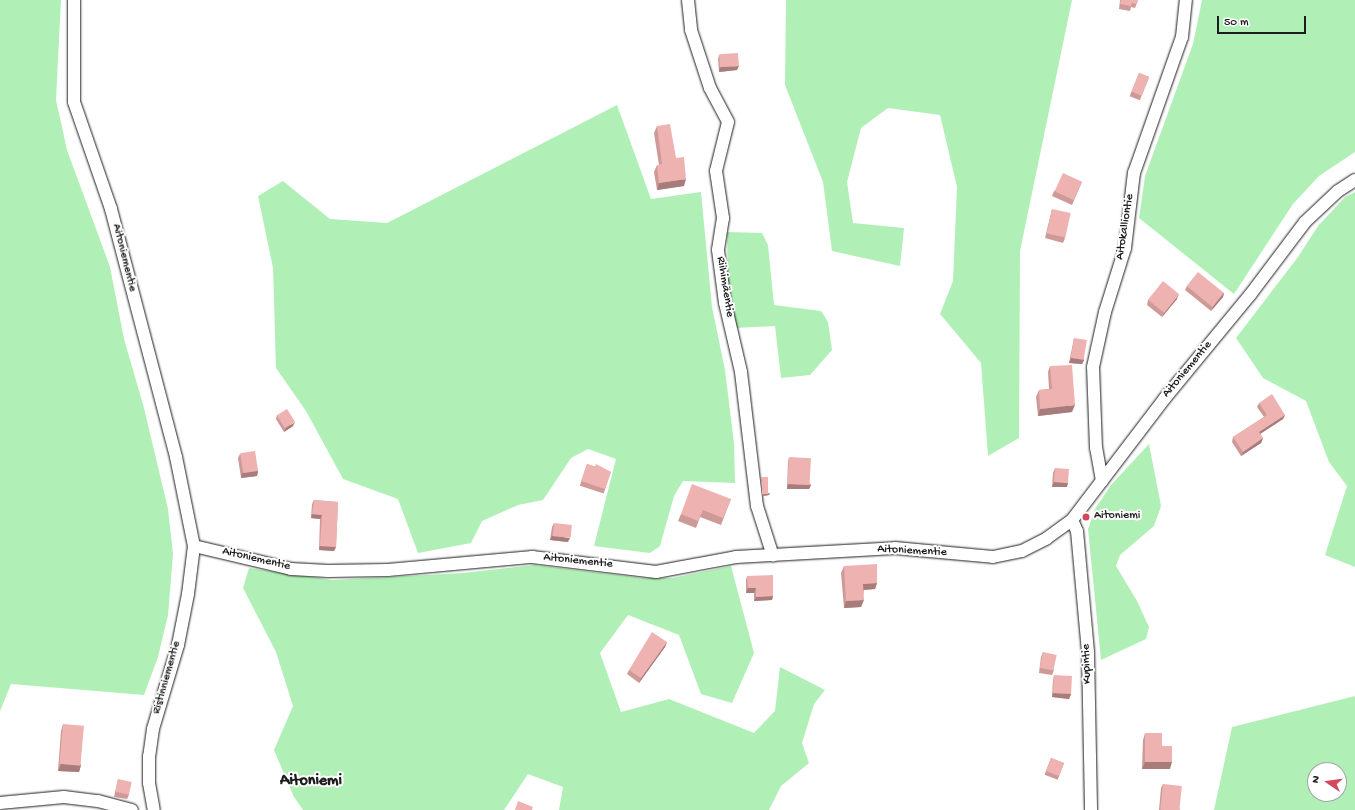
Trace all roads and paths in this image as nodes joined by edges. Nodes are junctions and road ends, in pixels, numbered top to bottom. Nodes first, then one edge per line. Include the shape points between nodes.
1 (74, 0) edge
2 (688, 0) edge
3 (1186, 0) edge
4 (1355, 180) edge
5 (1102, 482) junction
6 (1072, 520) junction
7 (194, 546) junction
8 (773, 556) junction
9 (0, 803) edge
10 (132, 810) edge
11 (154, 810) edge
12 (1091, 810) edge

1 - 7 street, Aitoniementie via 74,102 111,209 176,458
2 - 8 street, Riihimäentie via 691,30 710,88 728,122 716,171 723,218 718,250 725,303 741,372 757,506
3 - 5 street, Aitokalliontie via 1182,37 1134,173 1125,248 1105,312 1093,367 1096,448
4 - 5 street, Aitoniementie via 1338,190 1306,222 1165,398
5 - 6 street, Aitoniementie
6 - 8 street, Aitoniementie via 1047,538 1022,551 993,557 895,548
6 - 12 street, Kupintie via 1077,531 1088,652
7 - 8 street, Aitoniementie via 291,569 328,571 388,570 532,557 656,572 736,558
7 - 11 street, Ristinniementie via 178,645 166,681 150,749 149,783
9 - 10 street via 64,797 98,801

